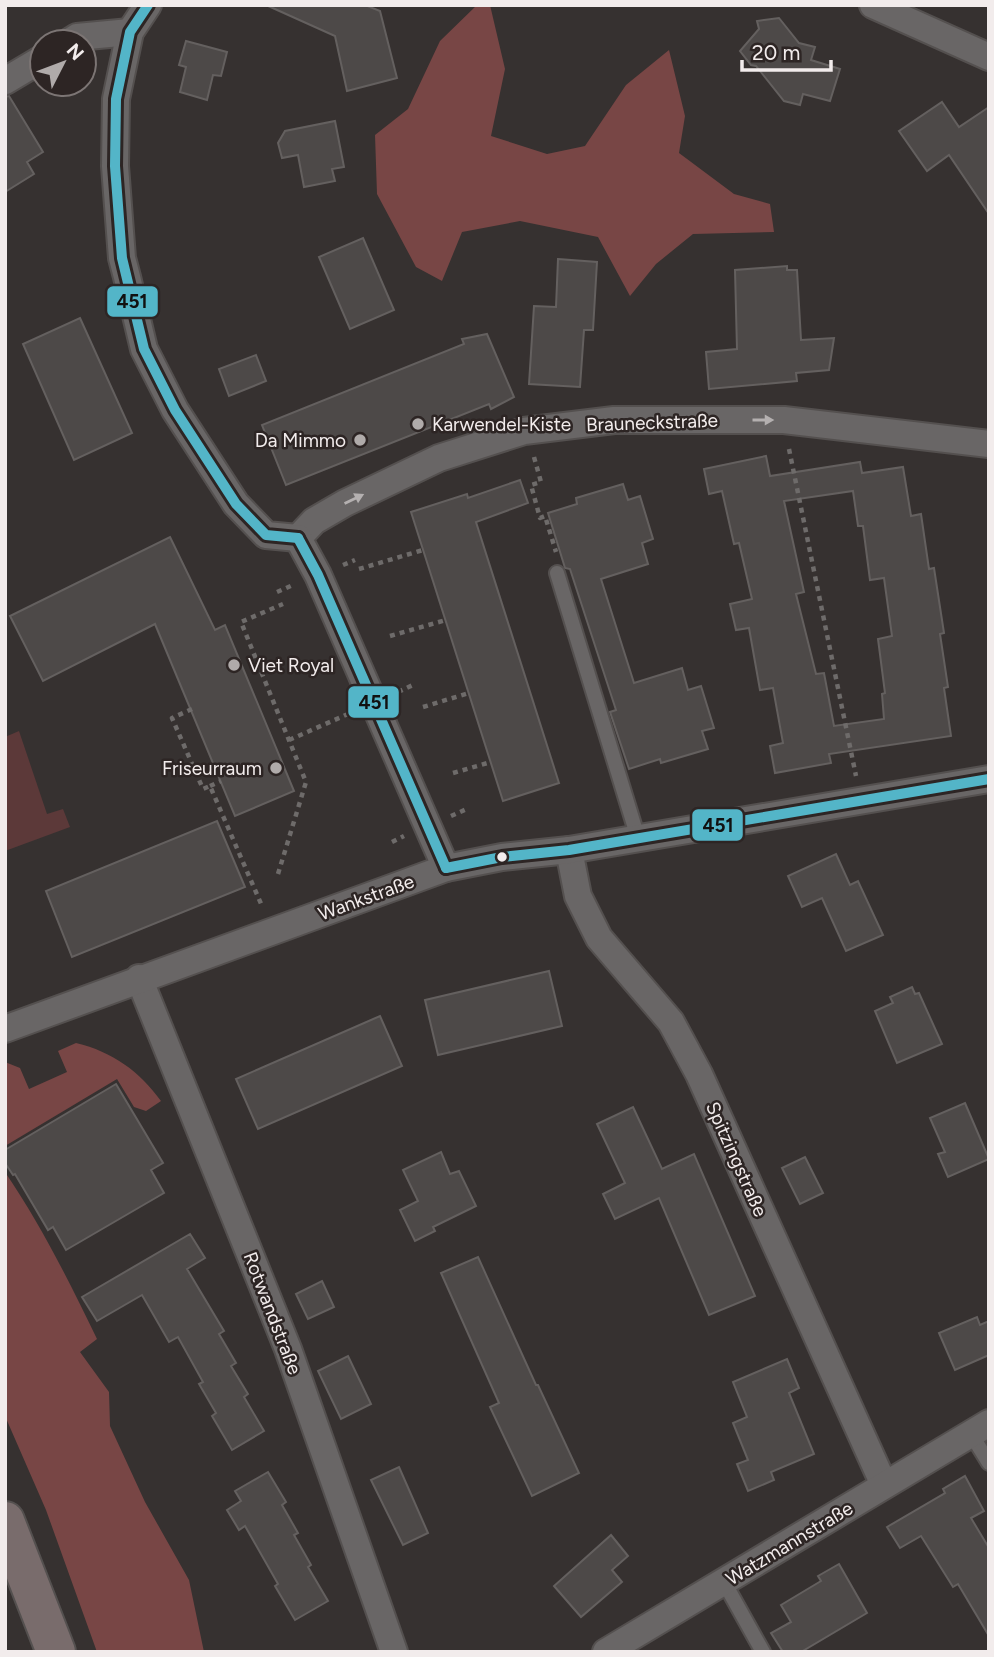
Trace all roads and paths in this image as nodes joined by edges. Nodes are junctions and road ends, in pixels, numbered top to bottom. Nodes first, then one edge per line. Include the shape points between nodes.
1 (148, 5) edge
2 (873, 5) edge
3 (130, 32) junction
4 (98, 35) edge
5 (989, 57) edge
6 (28, 67) edge
7 (5, 81) edge
8 (784, 420) junction
9 (989, 444) edge
10 (531, 485) dead end
11 (299, 538) junction
12 (423, 550) dead end
13 (359, 569) dead end
14 (557, 573) joint
15 (283, 604) dead end
16 (446, 620) dead end
17 (390, 636) dead end
18 (469, 693) dead end
19 (424, 707) dead end
20 (192, 709) dead end
21 (337, 719) dead end
22 (289, 740) junction
23 (491, 762) dead end
24 (453, 773) dead end
25 (989, 779) edge
26 (221, 781) dead end
27 (210, 786) junction
28 (861, 799) junction
29 (638, 838) junction
30 (569, 850) junction
31 (446, 868) junction
32 (278, 874) dead end
33 (272, 930) junction
34 (139, 978) junction
35 (5, 1028) edge
36 (980, 1429) edge
37 (989, 1463) edge
38 (884, 1485) junction
39 (5, 1521) edge
40 (724, 1582) junction
41 (57, 1652) edge
42 (394, 1652) edge
43 (606, 1652) edge
44 (763, 1652) edge

1 - 3 street
2 - 5 street
3 - 4 street
3 - 11 street via 116,99 115,166 122,258 144,349 175,410 236,504 266,536
6 - 7 street
8 - 9 street, Brauneckstraße
11 -> 8 street, Brauneckstraße via 314,521 345,503 439,458 524,431 614,420
8 - 28 path
10 - 14 path via 560,566
11 - 31 street
12 - 13 path
14 - 29 lane
15 - 22 path via 241,622
16 - 17 path
18 - 19 path
20 - 27 path via 172,718 203,789
21 - 22 path
22 - 32 path via 306,782
23 - 24 path
25 - 28 street, Wankstraße
26 - 27 path
27 - 33 path
28 - 29 street, Wankstraße
29 - 30 street, Wankstraße
30 - 31 street, Wankstraße
30 - 38 street, Spitzingstraße via 578,896 599,938 671,1022 699,1074
31 - 33 street, Wankstraße
33 - 34 street, Wankstraße
34 - 35 street, Wankstraße
34 - 42 street, Rotwandstraße via 288,1349
36 - 37 lane, Watzmannstraße
36 - 38 street, Watzmannstraße
38 - 40 street, Watzmannstraße
39 - 41 main road
40 - 43 street, Watzmannstraße
40 - 44 lane

